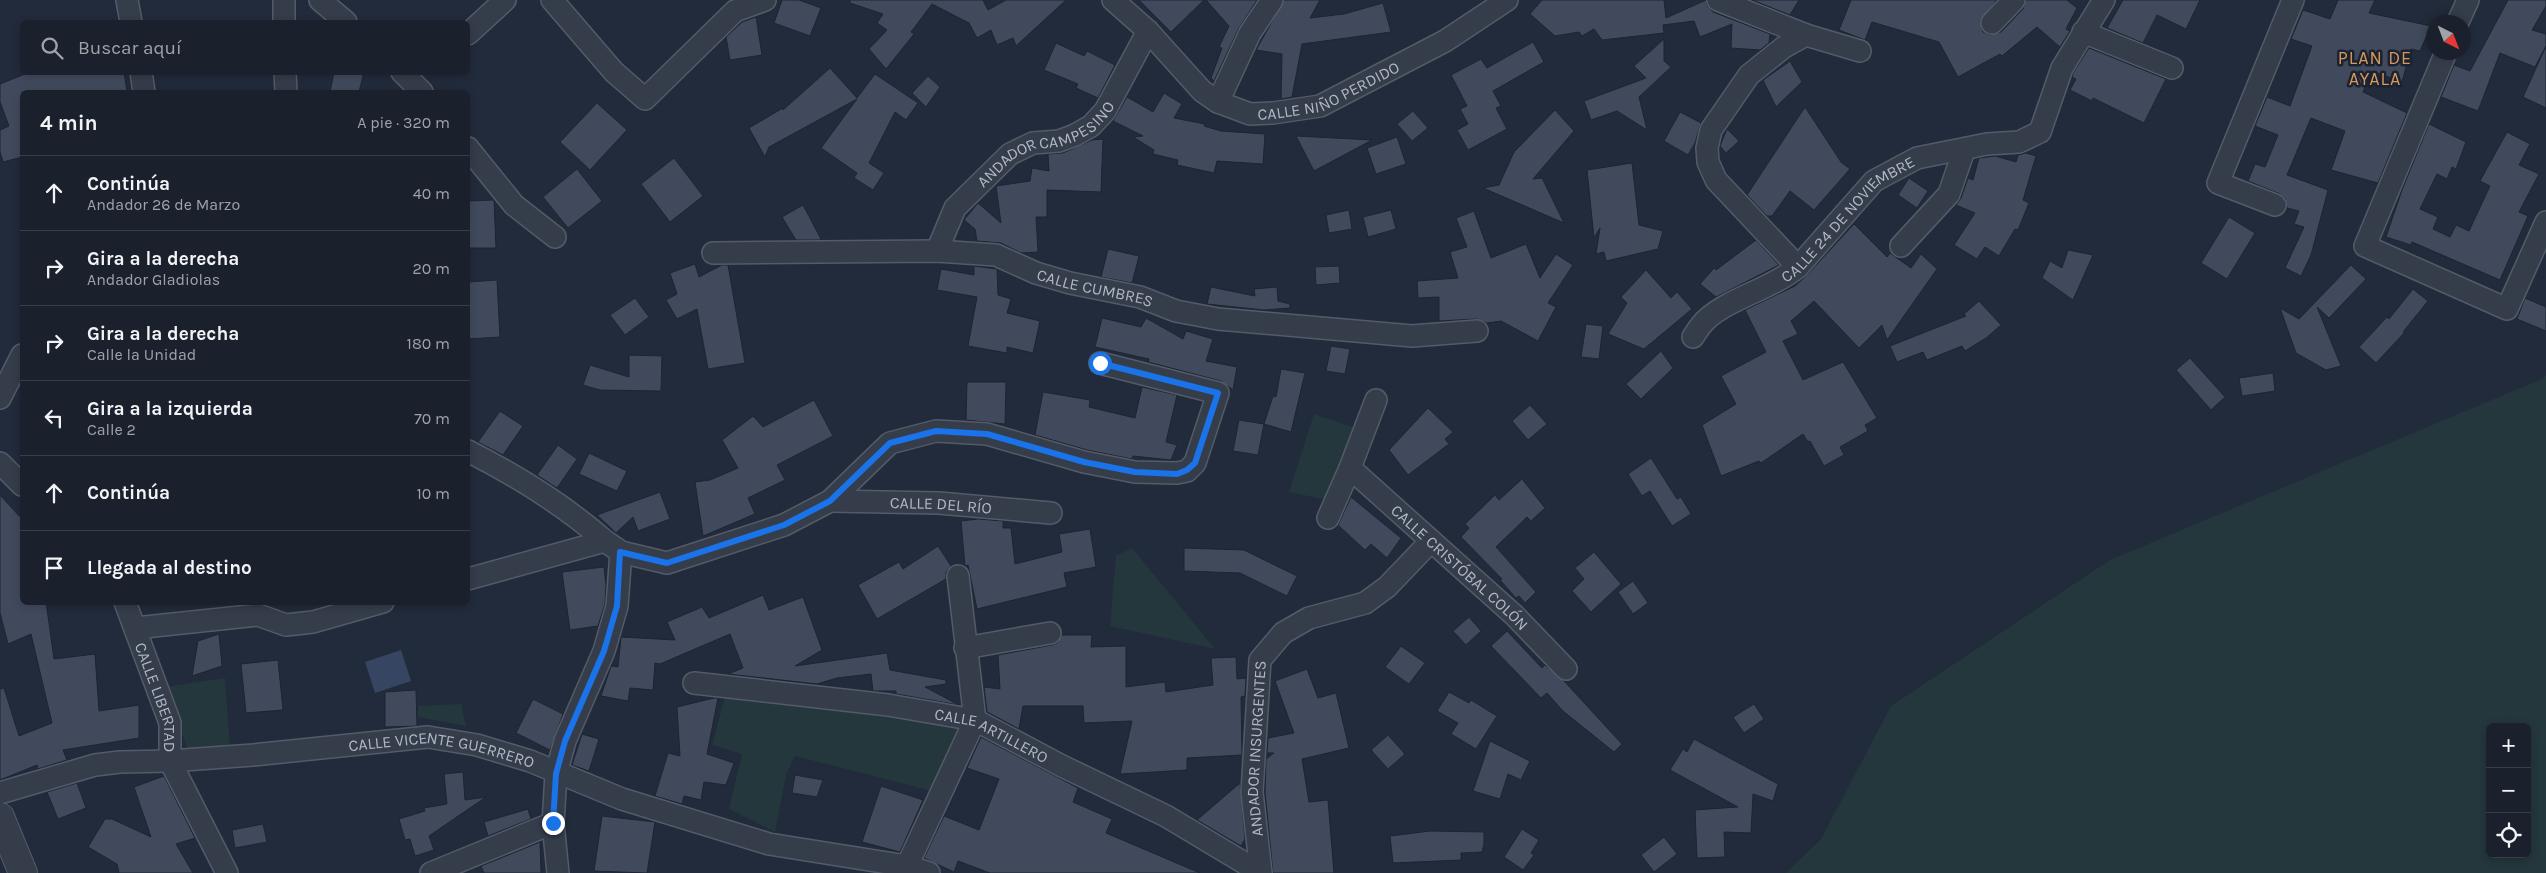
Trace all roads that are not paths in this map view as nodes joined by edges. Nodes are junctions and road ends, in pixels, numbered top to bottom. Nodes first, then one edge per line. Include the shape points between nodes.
1 (127, 0) edge
2 (284, 0) edge
3 (320, 0) edge
4 (505, 0) edge
5 (552, 0) edge
6 (765, 0) edge
7 (1113, 0) edge
8 (1272, 0) edge
9 (1507, 0) edge
10 (1718, 0) edge
11 (2014, 0) edge
12 (2104, 0) edge
13 (2293, 0) edge
14 (2468, 0) edge
15 (2461, 15) edge
16 (132, 20) edge
17 (284, 20) edge
18 (344, 20) edge
19 (1992, 23) dead end
20 (1148, 30) junction
21 (470, 32) edge
22 (2083, 32) junction
23 (1806, 35) junction
24 (1860, 51) dead end
25 (2443, 60) edge
26 (2172, 68) dead end
27 (141, 75) edge
28 (285, 75) edge
29 (144, 90) edge
30 (286, 90) edge
31 (1218, 102) junction
32 (470, 150) edge
33 (1964, 150) junction
34 (2275, 205) dead end
35 (2546, 222) edge
36 (555, 237) dead end
37 (1901, 246) dead end
38 (937, 251) junction
39 (713, 253) dead end
40 (1798, 267) junction
41 (1478, 331) dead end
42 (1693, 337) dead end
43 (20, 362) edge
44 (1100, 363) dead end
45 (0, 398) edge
46 (1376, 400) dead end
47 (470, 452) edge
48 (0, 463) edge
49 (1350, 468) junction
50 (20, 483) edge
51 (830, 501) junction
52 (1051, 513) dead end
53 (1328, 518) dead end
54 (1431, 541) junction
55 (613, 547) junction
56 (958, 576) dead end
57 (470, 579) edge
58 (127, 605) edge
59 (372, 605) edge
60 (253, 609) edge
61 (135, 628) junction
62 (1050, 633) dead end
63 (966, 648) junction
64 (1566, 669) dead end
65 (694, 683) dead end
66 (975, 720) junction
67 (170, 761) junction
68 (556, 774) junction
69 (0, 793) edge
70 (0, 817) edge
71 (553, 823) junction
72 (907, 866) junction
73 (23, 873) edge
74 (227, 873) edge
75 (431, 873) edge
76 (558, 873) edge
77 (929, 873) edge
78 (1261, 873) edge

1 - 16 street
2 - 17 street
3 - 18 street
4 - 21 street
5 - 6 street via 614,72 645,99 735,11
7 - 20 street, CALLE NIÑO PERDIDO
8 - 31 street via 1250,33
9 - 31 street, CALLE NIÑO PERDIDO via 1444,40 1320,106 1250,114
10 - 23 street
11 - 19 street
12 - 22 street
13 - 34 street via 2218,183
14 - 15 street
20 - 31 street, CALLE NIÑO PERDIDO via 1202,91
20 - 38 street, ANDADOR CAMPESINO via 1105,111 1091,126 1067,138 1033,143 1010,154 955,208
22 - 26 street
22 - 33 street, CALLE 24 DE NOVIEMBRE via 2062,68 2040,132 2019,142 1987,144
23 - 24 street
23 - 40 street via 1784,47 1749,75 1710,130 1707,148 1708,162 1716,180
25 - 35 street via 2365,246 2507,309
27 - 29 street
28 - 30 street
32 - 36 street via 514,205
33 - 37 street via 1949,194
33 - 40 street, CALLE 24 DE NOVIEMBRE via 1917,158 1874,182
38 - 39 street, CALLE CUMBRES
38 - 41 street, CALLE CUMBRES via 996,255 1036,273 1070,283 1140,297 1176,311 1218,319 1412,336
40 - 42 street, CALLE 24 DE NOVIEMBRE via 1785,278 1712,315
43 - 45 street
44 - 51 street via 1218,393 1195,463 1177,474 1135,472 1084,462 987,434 936,431 890,443
46 - 49 street
47 - 55 street via 515,475 574,514
48 - 50 street
49 - 53 street
49 - 54 street, CALLE CRISTÓBAL COLÓN
51 - 52 street, CALLE DEL RÍO via 939,503
51 - 55 street via 784,525 667,563
54 - 64 street, CALLE CRISTÓBAL COLÓN via 1514,615
54 - 78 street, ANDADOR INSURGENTES via 1387,587 1365,604 1309,618 1283,632 1260,660 1252,792
55 - 57 street
55 - 68 street via 617,606 604,651 565,741
56 - 63 street
58 - 61 street, CALLE LIBERTAD
59 - 60 street via 313,622 286,625
60 - 61 street
61 - 67 street, CALLE LIBERTAD via 170,723
62 - 63 street
63 - 66 street
65 - 66 street, CALLE ARTILLERO via 888,705
66 - 72 street
66 - 78 street, CALLE ARTILLERO via 1166,816
67 - 68 street, CALLE VICENTE GUERRERO via 428,737 477,745 530,761
67 - 69 street, CALLE VICENTE GUERRERO via 95,765
67 - 74 street, CALLE LIBERTAD
68 - 71 street
68 - 72 street, CALLE VICENTE GUERRERO via 622,799 769,844
70 - 73 street
71 - 75 street
71 - 76 street
72 - 77 street, CALLE VICENTE GUERRERO

